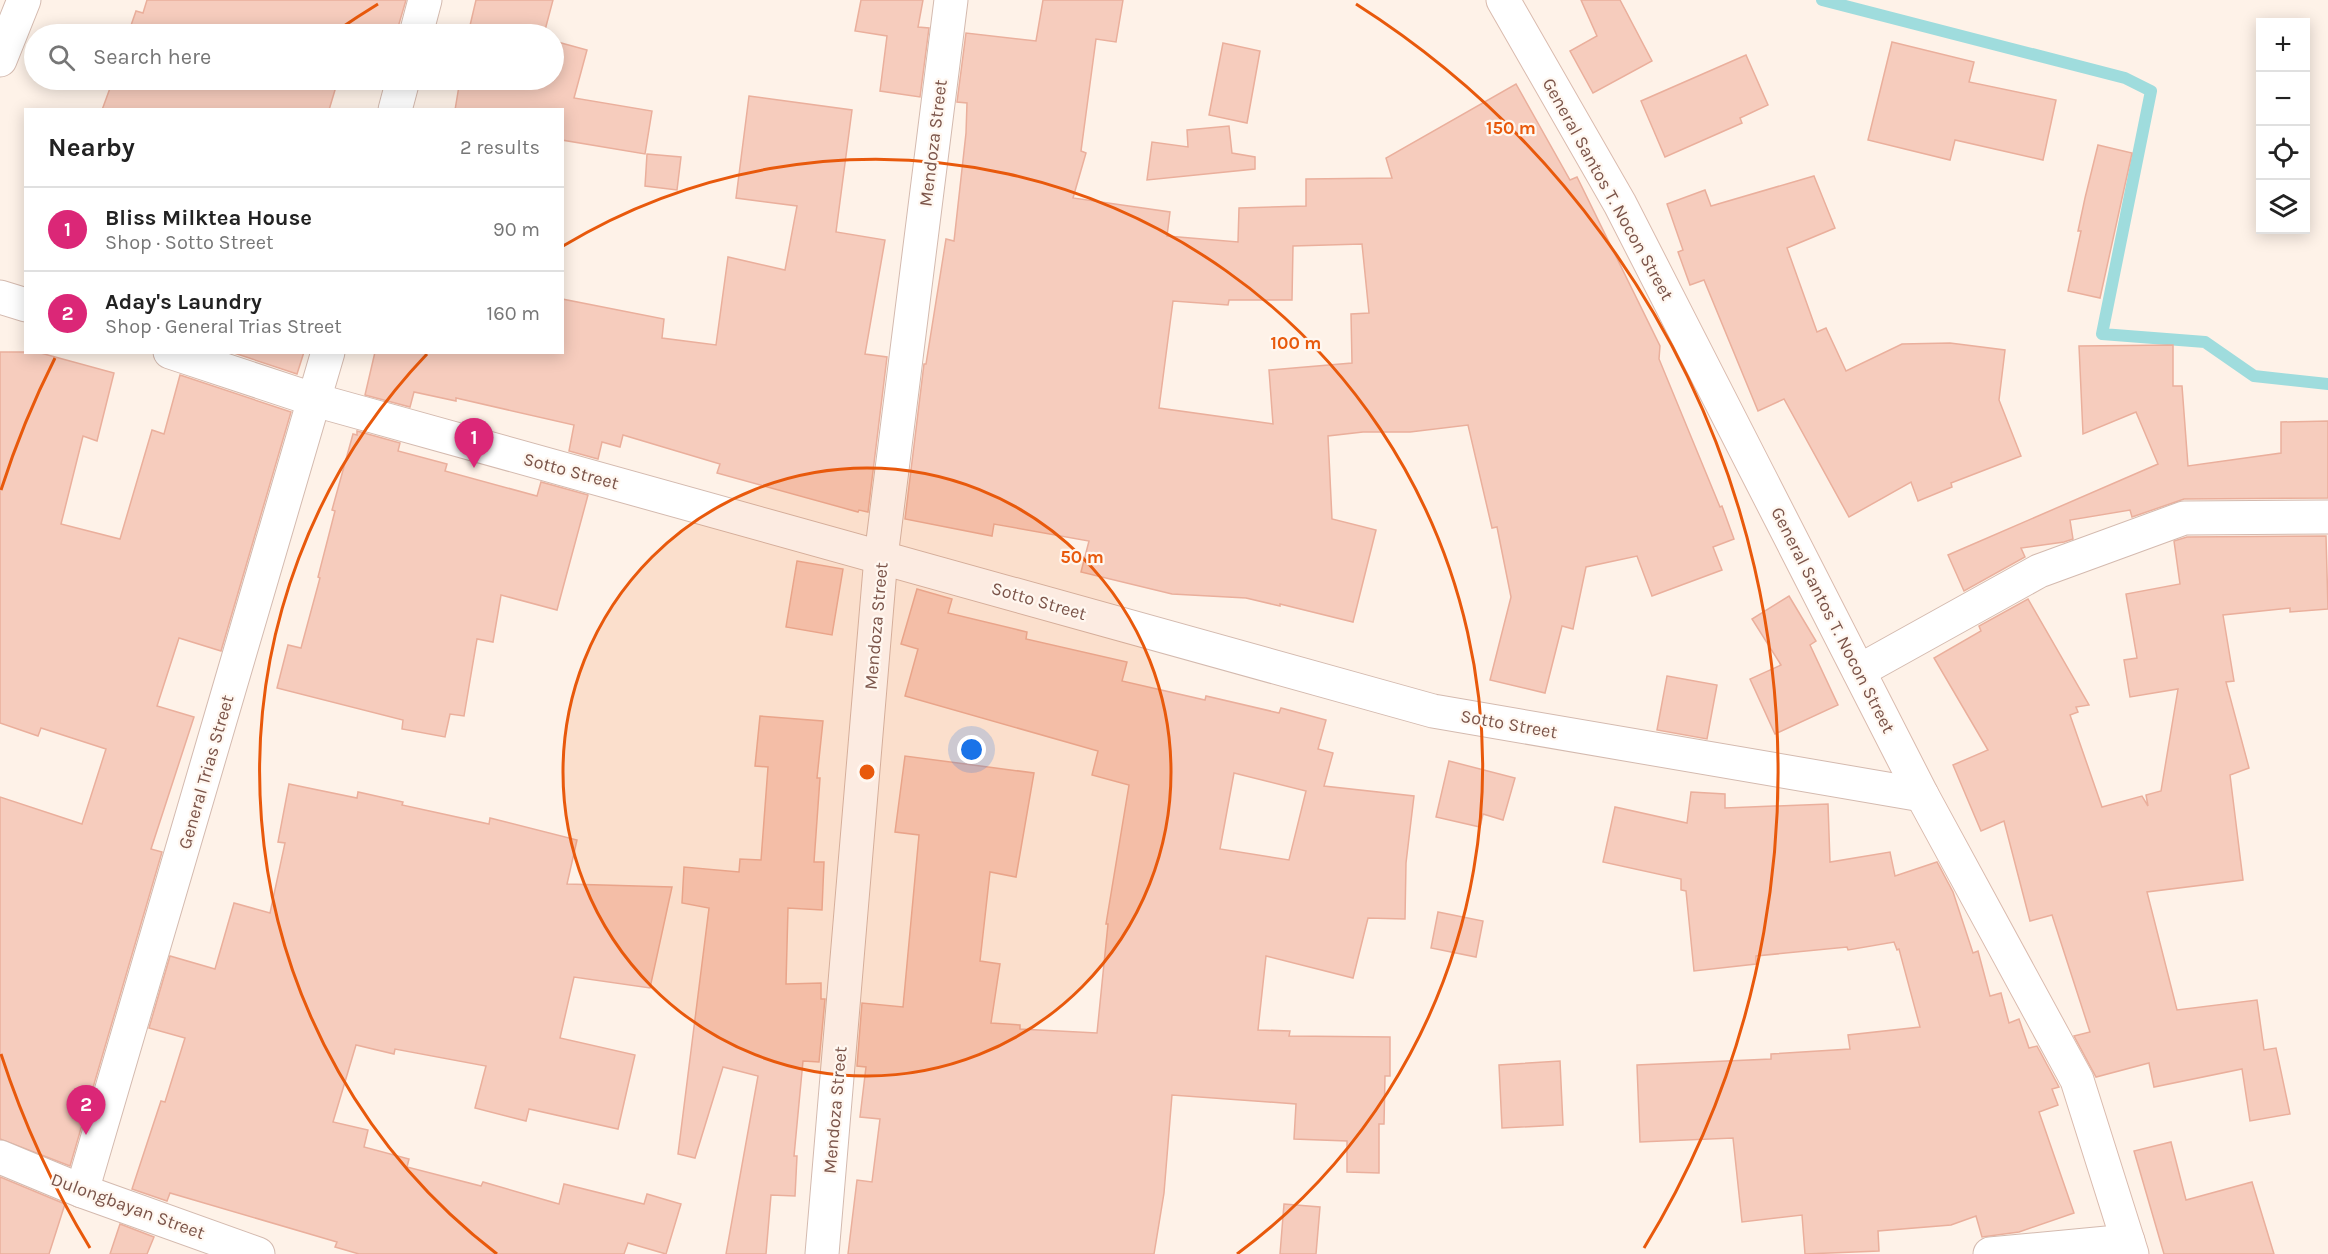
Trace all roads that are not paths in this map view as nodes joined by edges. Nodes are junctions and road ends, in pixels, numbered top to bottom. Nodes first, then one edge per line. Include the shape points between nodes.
1 (24, 0) edge
2 (425, 0) edge
3 (951, 0) edge
4 (1503, 0) edge
5 (419, 24) edge
6 (0, 60) edge
7 (400, 90) edge
8 (396, 108) edge
9 (0, 297) edge
10 (24, 304) edge
11 (176, 354) edge
12 (327, 354) edge
13 (315, 400) junction
14 (2328, 517) edge
15 (882, 557) junction
16 (1859, 671) junction
17 (1922, 795) junction
18 (0, 1157) edge
19 (82, 1191) junction
20 (2130, 1247) edge
21 (258, 1254) edge
22 (822, 1254) edge
23 (1990, 1254) edge

1 - 6 street
2 - 5 street
3 - 15 street, Mendoza Street
4 - 16 street, General Santos T. Nocon Street via 1620,204
7 - 8 street
9 - 10 street
11 - 13 street, Sotto Street
12 - 13 street, General Trias Street
13 - 15 street, Sotto Street
13 - 19 street, General Trias Street
14 - 16 street via 2184,518 2039,571
15 - 17 street, Sotto Street via 1433,711
15 - 22 street, Mendoza Street
16 - 17 street, General Santos T. Nocon Street
17 - 20 street, General Santos T. Nocon Street via 2077,1080
18 - 19 street, Dulongbayan Street
19 - 21 street, Dulongbayan Street
20 - 23 street

